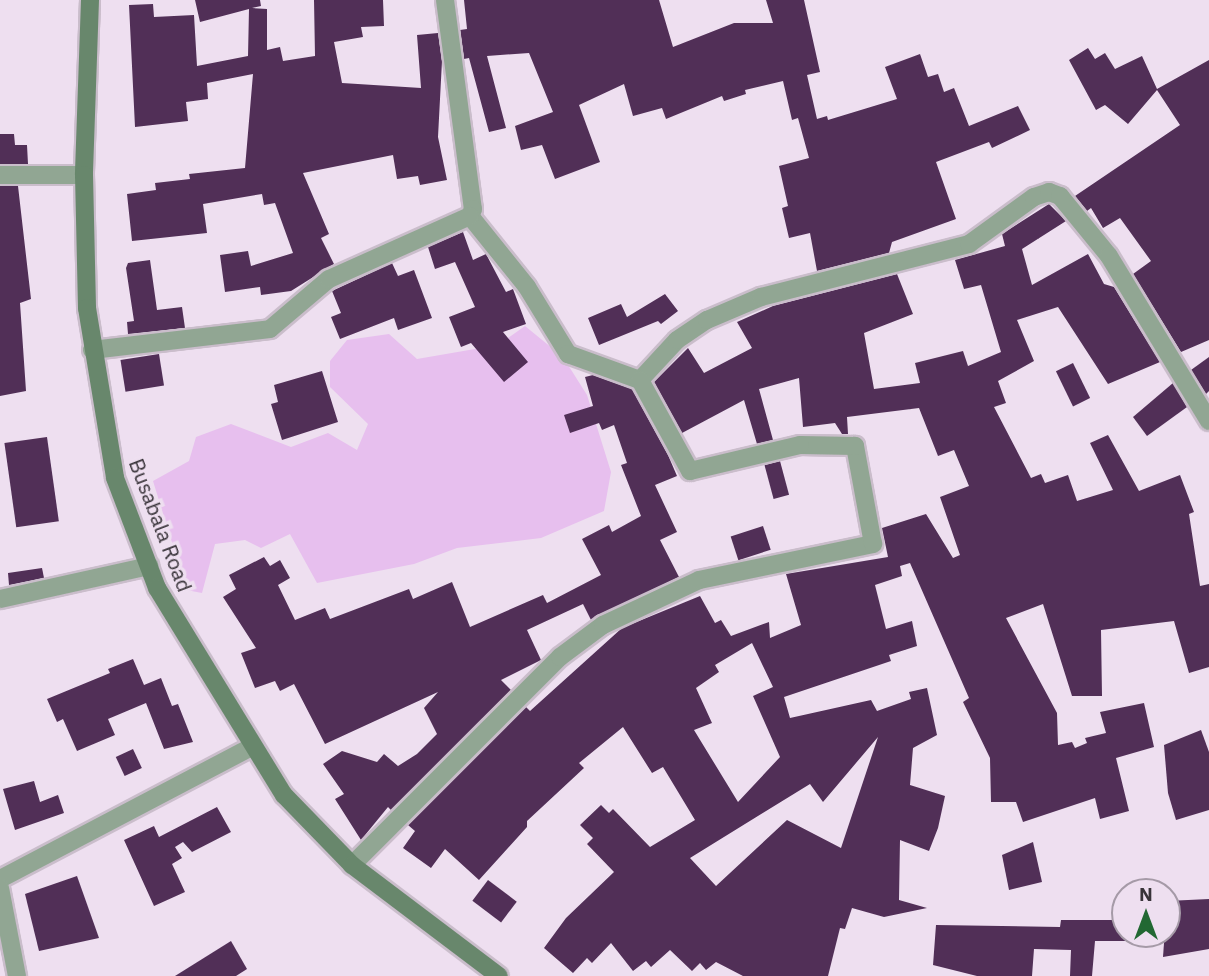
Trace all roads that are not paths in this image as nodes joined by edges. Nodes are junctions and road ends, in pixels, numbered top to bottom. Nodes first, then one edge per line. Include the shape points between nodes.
1 (90, 0) edge
2 (445, 0) edge
3 (0, 175) edge
4 (84, 175) junction
5 (470, 216) junction
6 (92, 350) junction
7 (640, 380) junction
8 (1209, 421) edge
9 (149, 566) junction
10 (0, 599) edge
11 (251, 747) junction
12 (352, 865) junction
13 (0, 879) edge
14 (0, 888) edge
15 (17, 976) edge
16 (499, 976) edge

1 - 4 street, Busabala Road
2 - 5 street via 473,209
3 - 4 street
4 - 6 street, Busabala Road
5 - 6 street via 329,279 270,329
5 - 7 street via 537,301 568,354
6 - 9 street, Busabala Road via 115,478
7 - 8 street via 677,340 707,320 761,298 969,244 1034,197 1049,192 1059,196 1109,256
7 - 12 street via 690,471 800,445 855,446 873,544 699,580 603,625 560,656
9 - 10 street
9 - 11 street, Busabala Road via 198,661
11 - 12 street, Busabala Road via 284,795
11 - 13 street
12 - 16 street, Busabala Road
14 - 15 street

